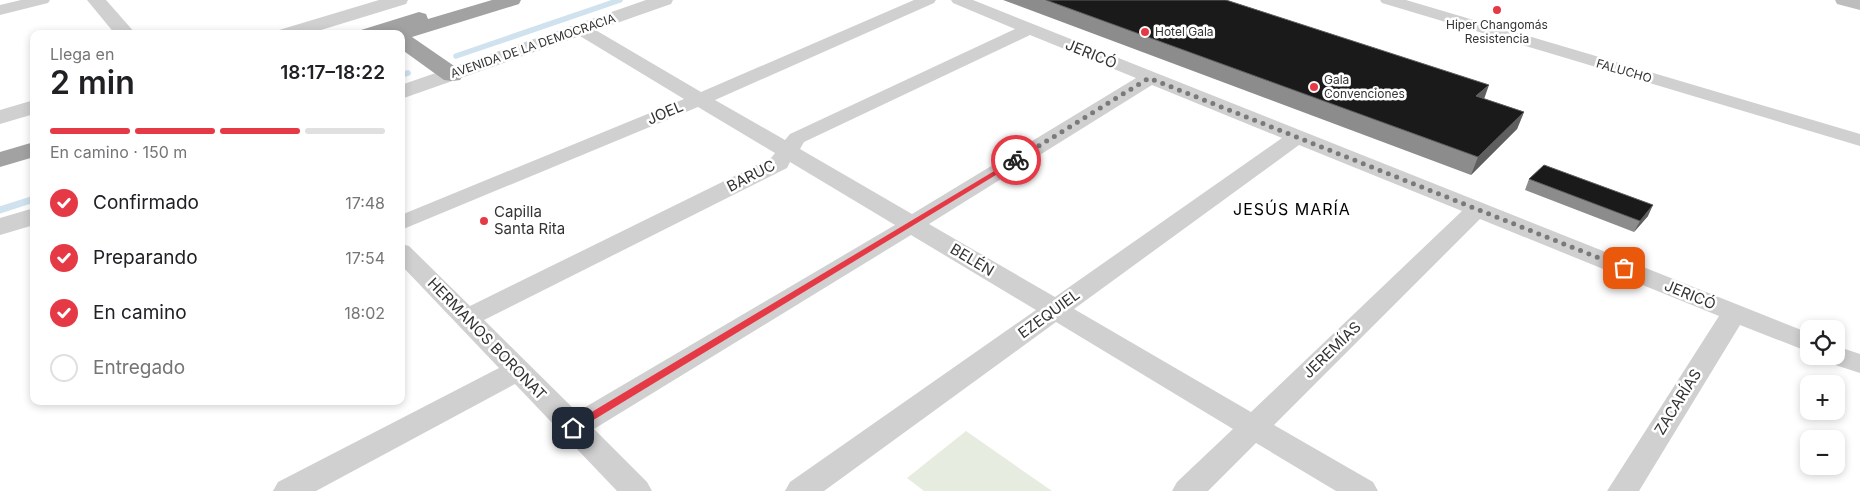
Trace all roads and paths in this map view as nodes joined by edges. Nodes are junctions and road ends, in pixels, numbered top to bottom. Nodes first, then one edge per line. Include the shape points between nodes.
1 (42, 0) edge
2 (96, 0) edge
3 (398, 0) edge
4 (475, 0) edge
5 (512, 0) edge
6 (664, 0) edge
7 (928, 0) edge
8 (959, 0) edge
9 (1388, 0) edge
10 (1844, 0) edge
11 (1860, 4) edge
12 (0, 10) edge
13 (364, 11) junction
14 (581, 29) junction
15 (1029, 29) junction
16 (122, 30) edge
17 (300, 30) edge
18 (385, 30) edge
19 (400, 30) edge
20 (404, 30) edge
21 (405, 44) edge
22 (452, 75) junction
23 (1149, 78) junction
24 (405, 91) edge
25 (700, 99) junction
26 (30, 109) edge
27 (0, 117) edge
28 (1297, 137) junction
29 (30, 139) edge
30 (1860, 140) edge
31 (0, 148) edge
32 (30, 150) edge
33 (788, 150) junction
34 (0, 160) edge
35 (1477, 209) junction
36 (30, 217) edge
37 (405, 221) edge
38 (913, 224) junction
39 (0, 228) edge
40 (405, 255) edge
41 (1056, 310) junction
42 (1734, 313) junction
43 (466, 319) junction
44 (1800, 339) edge
45 (1845, 358) edge
46 (1860, 364) edge
47 (517, 371) junction
48 (1254, 427) junction
49 (573, 428) junction
50 (289, 491) edge
51 (636, 491) edge
52 (801, 491) edge
53 (1188, 491) edge
54 (1362, 491) edge
55 (1623, 491) edge

1 - 12 street
2 - 16 street
3 - 13 street
4 - 19 highway
5 - 20 highway
6 - 14 street, AVENIDA DE LA DEMOCRACIA
7 - 25 street, JOEL
8 - 15 street, JERICÓ
9 - 30 street, FALUCHO
10 - 11 main road
13 - 17 street
13 - 18 highway
14 - 22 street, AVENIDA DE LA DEMOCRACIA
14 - 25 street, BELÉN
15 - 23 street, JERICÓ
15 - 33 street, BARUC via 797,138
21 - 22 highway
22 - 24 street, AVENIDA DE LA DEMOCRACIA
23 - 28 street, JERICÓ
23 - 38 street
25 - 33 street, BELÉN
25 - 37 street, JOEL
26 - 27 street
28 - 35 street, JERICÓ
28 - 41 street, EZEQUIEL
29 - 31 highway
32 - 34 highway
33 - 38 street, BELÉN
33 - 43 street, BARUC via 779,163
35 - 42 street, JERICÓ
35 - 48 street, JEREMÍAS
36 - 39 street
38 - 41 street, BELÉN
38 - 49 street
40 - 43 street, HERMANOS BORONAT
41 - 48 street, BELÉN
41 - 52 street, EZEQUIEL
42 - 44 street, JERICÓ
42 - 55 street, ZACARÍAS
43 - 47 street, HERMANOS BORONAT
45 - 46 street
47 - 49 street, HERMANOS BORONAT
47 - 50 street
48 - 53 street, JEREMÍAS
48 - 54 street, BELÉN
49 - 51 street, HERMANOS BORONAT

